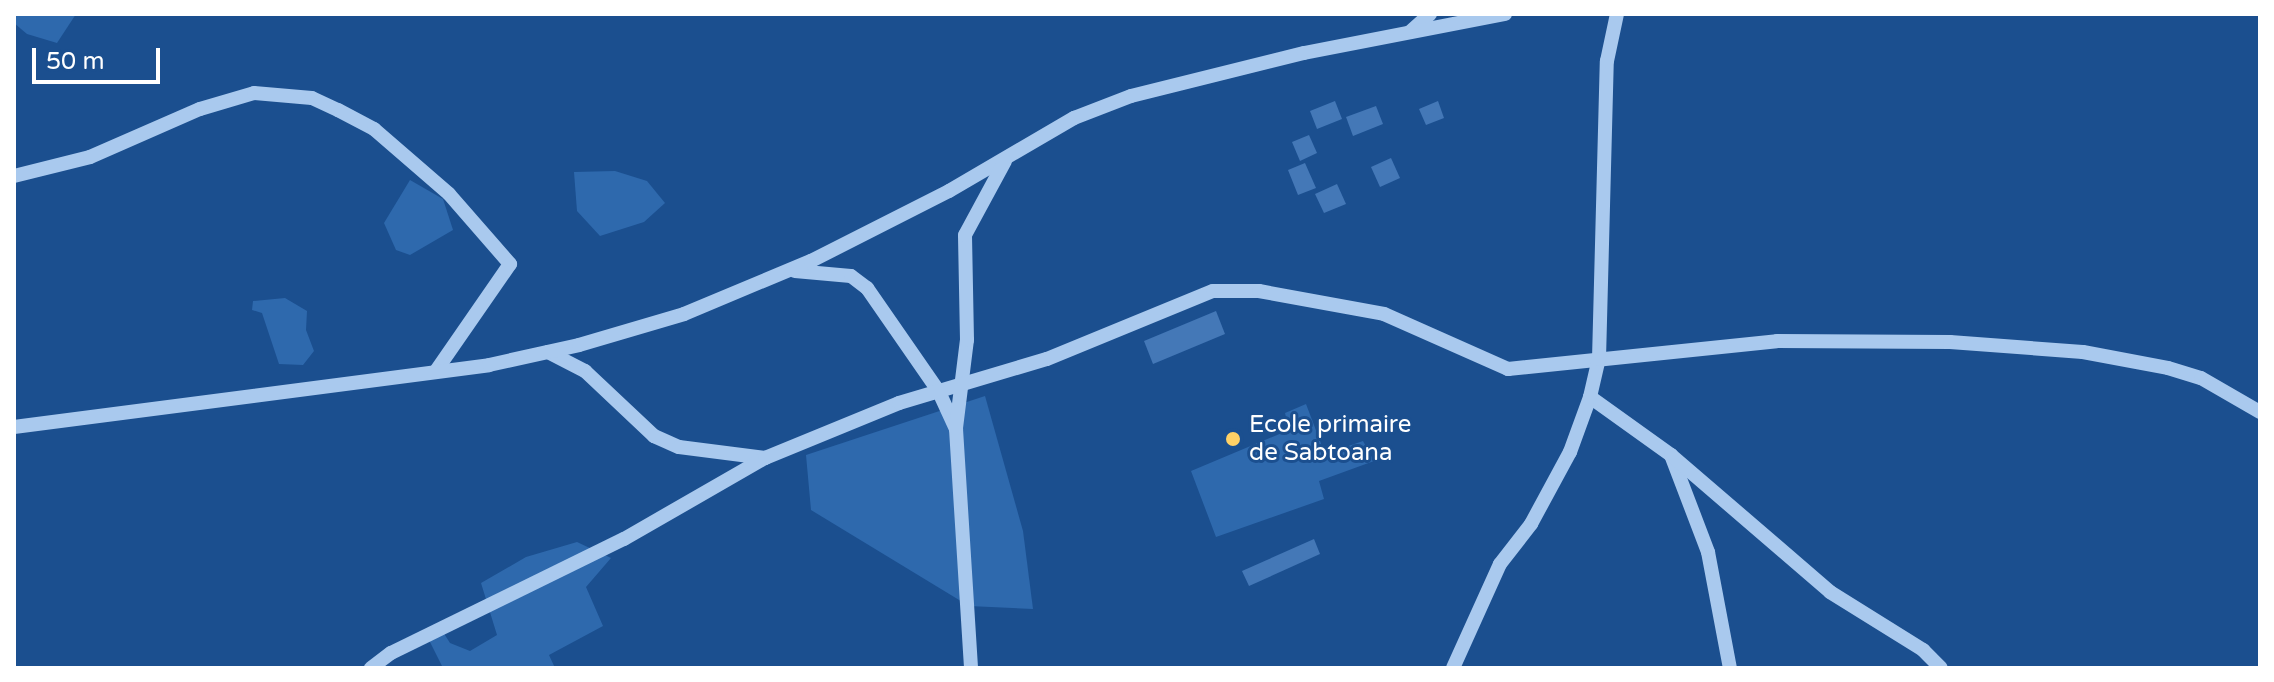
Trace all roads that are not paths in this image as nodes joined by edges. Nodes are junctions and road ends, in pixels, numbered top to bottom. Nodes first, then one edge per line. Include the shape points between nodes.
1 (1430, 14) edge
2 (1505, 14) edge
3 (1617, 14) edge
4 (1409, 32) junction
5 (1010, 155) junction
6 (14, 176) edge
7 (785, 271) junction
8 (548, 352) junction
9 (1599, 359) junction
10 (436, 371) junction
11 (960, 386) junction
12 (939, 392) junction
13 (1590, 397) junction
14 (2260, 412) edge
15 (14, 427) edge
16 (956, 429) junction
17 (1671, 455) junction
18 (765, 458) junction
19 (371, 668) edge
20 (971, 668) edge
21 (1453, 668) edge
22 (1730, 668) edge
23 (1941, 668) edge

1 - 4 street
2 - 4 street
3 - 9 street via 1607,61
4 - 5 street via 1131,96 1074,118
5 - 7 street
5 - 11 street via 965,235 967,340
6 - 10 street via 90,157 200,109 254,93 312,98 338,110 374,129 449,194 510,264
7 - 8 street via 684,314
7 - 12 street via 851,276 867,288
8 - 10 street
8 - 18 street via 585,371 654,436 679,447
9 - 11 street via 1508,369 1384,314 1238,289 1213,291 1047,359
9 - 13 street
9 - 14 street via 1777,341 1898,339 2083,352 2201,378
10 - 15 street
11 - 12 street
11 - 16 street
12 - 16 street
12 - 18 street
13 - 17 street
13 - 21 street via 1570,452 1531,524 1500,564
16 - 20 street
17 - 22 street via 1708,552
17 - 23 street via 1830,592 1923,650
18 - 19 street via 624,539 391,653

